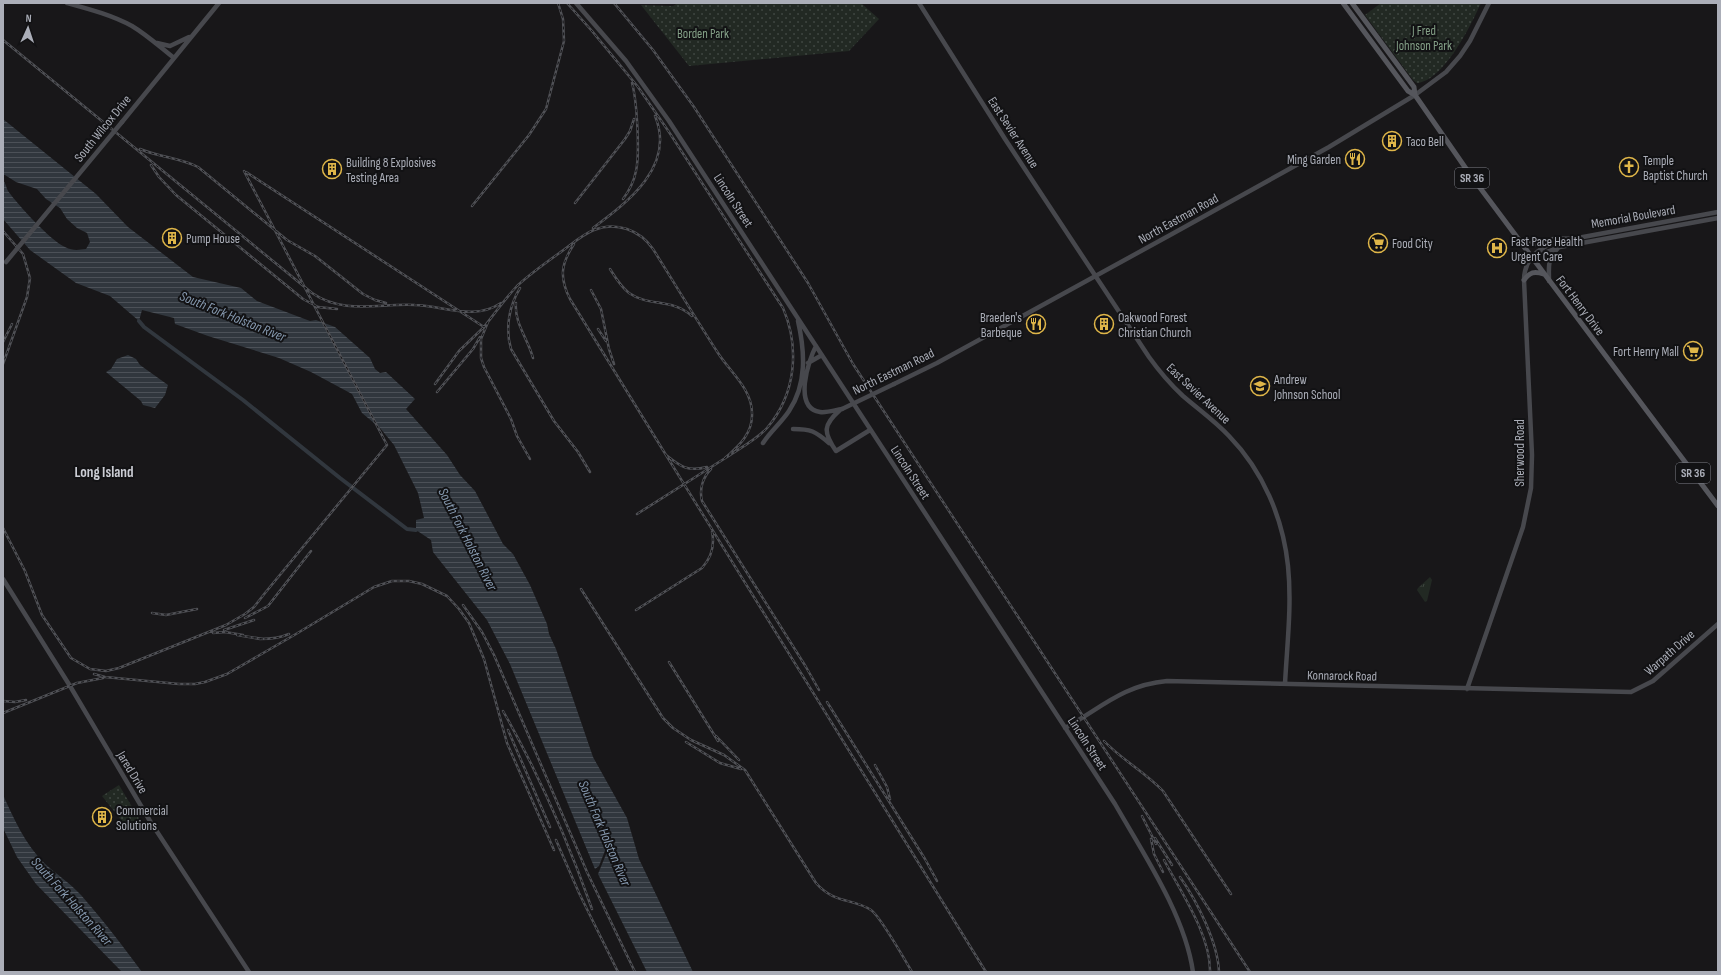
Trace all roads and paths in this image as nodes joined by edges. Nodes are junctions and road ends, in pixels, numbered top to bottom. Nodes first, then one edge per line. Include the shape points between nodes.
1 (67, 3) edge
2 (219, 3) edge
3 (576, 3) edge
4 (919, 3) edge
5 (1343, 3) edge
6 (1352, 3) edge
7 (1488, 3) edge
8 (192, 36) junction
9 (154, 42) junction
10 (174, 58) junction
11 (1415, 95) junction
12 (1718, 212) edge
13 (1680, 218) junction
14 (1718, 218) edge
15 (1682, 225) junction
16 (1569, 239) junction
17 (1520, 242) junction
18 (1560, 246) junction
19 (1532, 258) junction
20 (5, 264) edge
21 (1544, 274) junction
22 (1095, 276) junction
23 (1524, 280) junction
24 (1549, 281) junction
25 (797, 318) junction
26 (816, 346) junction
27 (822, 355) junction
28 (808, 363) junction
29 (842, 409) junction
30 (793, 429) dead end
31 (870, 430) junction
32 (763, 443) dead end
33 (833, 446) junction
34 (1718, 506) edge
35 (3, 579) edge
36 (1718, 624) edge
37 (1286, 684) junction
38 (1467, 689) junction
39 (1631, 692) joint
40 (1065, 728) junction
41 (249, 972) edge
42 (1193, 972) edge

1 - 9 main road via 117,19
2 - 8 main road, South Wilcox Drive
3 - 25 main road, Lincoln Street via 626,61 655,100
4 - 22 main road, East Sevier Avenue
5 - 11 main road, Fort Henry Drive / SR 36 via 1408,91
6 - 11 main road, Fort Henry Drive / SR 36 via 1413,86
7 - 11 main road, North Eastman Road via 1470,42 1460,56 1446,72
8 - 9 main road via 170,46
8 - 10 main road, South Wilcox Drive
9 - 10 main road
10 - 20 main road, South Wilcox Drive, bridge
11 - 17 main road, Fort Henry Drive / SR 36 via 1468,173
11 - 22 main road, North Eastman Road via 1328,147
12 - 13 main road, Memorial Boulevard
13 - 15 main road
13 - 16 main road, Memorial Boulevard
14 - 15 main road, Memorial Boulevard
15 - 18 main road, Memorial Boulevard
16 - 17 main road via 1554,239 1539,244
16 - 19 main road, Memorial Boulevard via 1549,244
17 - 19 main road, Fort Henry Drive / SR 36
18 - 19 main road, Memorial Boulevard
18 - 24 main road via 1549,261
19 - 21 main road, Fort Henry Drive / SR 36
19 - 23 main road, Sherwood Road via 1524,271
21 - 23 main road via 1533,272
21 - 24 main road, Fort Henry Drive / SR 36
22 - 29 main road, North Eastman Road, bridge via 943,359
22 - 37 main road, East Sevier Avenue via 1160,371 1229,436 1247,457 1267,491 1279,522 1288,565
23 - 38 main road, Sherwood Road via 1532,455 1531,488 1523,527
24 - 34 main road, Fort Henry Drive / SR 36
25 - 26 main road, Lincoln Street
25 - 32 main road via 804,350 801,380 794,403
26 - 27 main road, Lincoln Street
26 - 28 main road
27 - 28 main road
27 - 31 main road, Lincoln Street
28 - 29 main road via 804,390 807,404 813,410 821,412
29 - 33 main road via 827,425 826,433
30 - 33 main road via 817,432
31 - 33 main road via 836,451
31 - 40 main road, Lincoln Street
35 - 41 main road, Jared Drive via 71,687 150,821
36 - 39 main road, Warpath Drive via 1653,681
37 - 38 main road, Konnarock Road
37 - 40 main road, Konnarock Road via 1167,681 1151,683 1125,692
38 - 39 main road, Konnarock Road
40 - 42 main road, Lincoln Street via 1114,804 1159,882 1179,925

